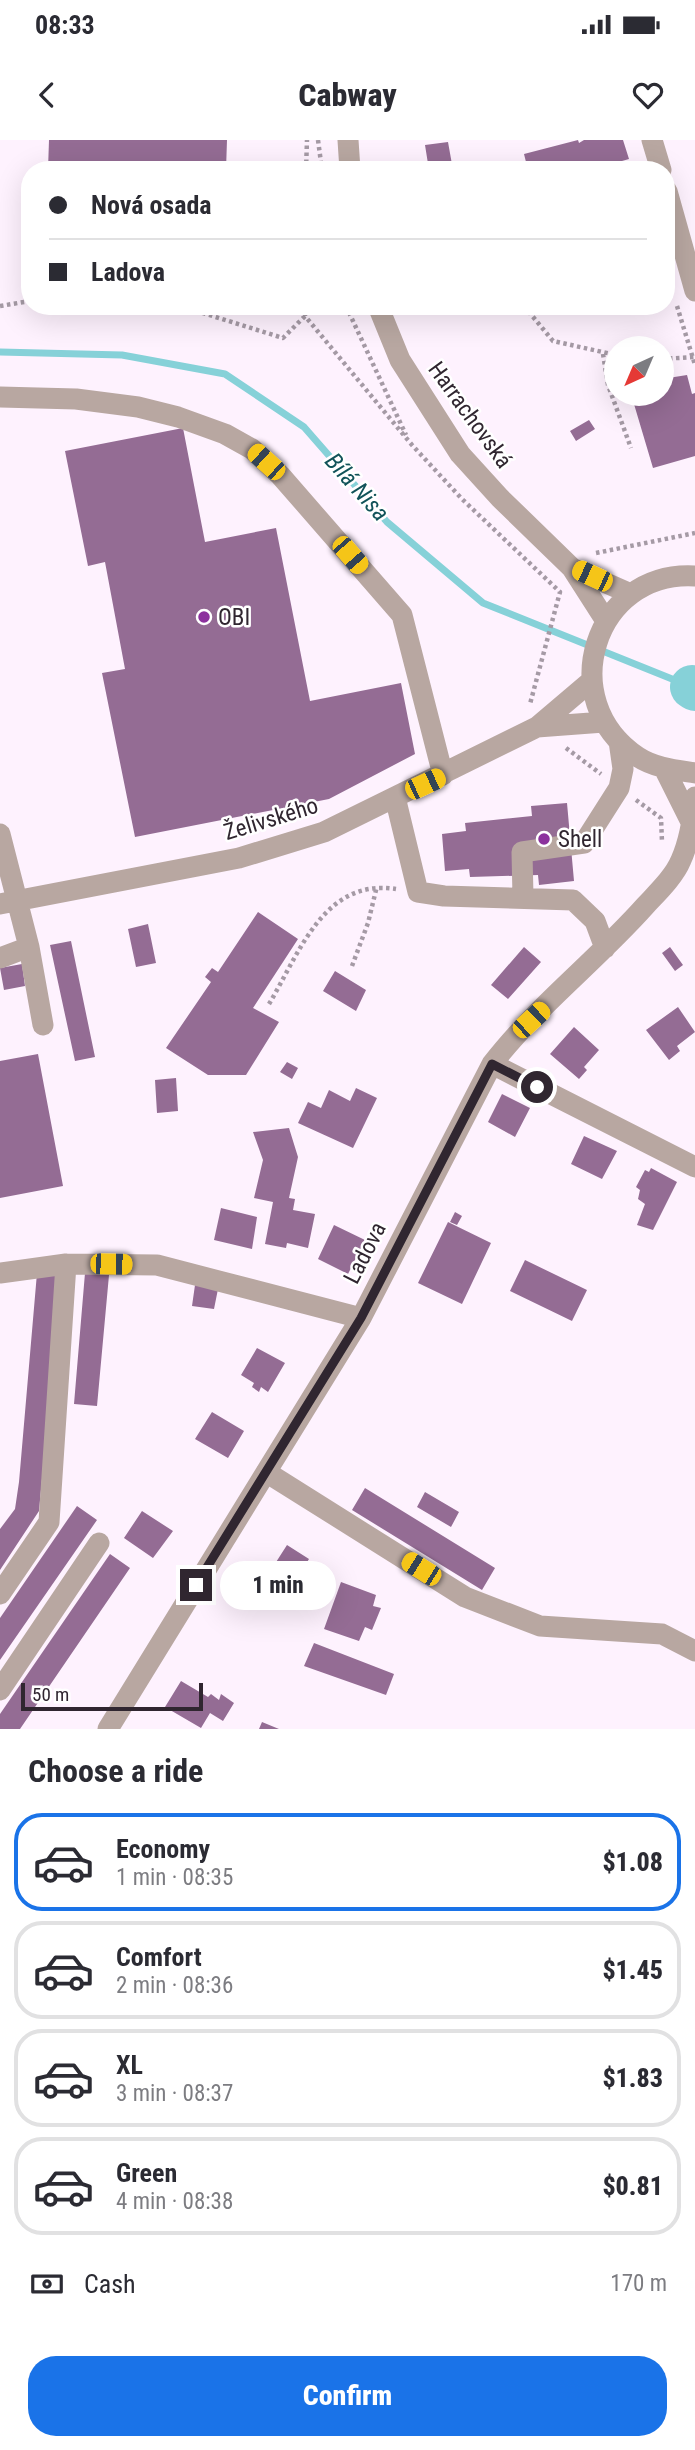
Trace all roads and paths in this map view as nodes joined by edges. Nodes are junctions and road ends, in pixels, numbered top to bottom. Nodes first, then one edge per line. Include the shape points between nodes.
1 (307, 140) edge
2 (318, 140) edge
3 (348, 140) edge
4 (652, 140) edge
5 (306, 161) edge
6 (321, 161) edge
7 (349, 161) edge
8 (658, 161) edge
9 (675, 236) edge
10 (685, 293) edge
11 (21, 302) edge
12 (0, 306) edge
13 (209, 315) edge
14 (350, 315) edge
15 (382, 315) edge
16 (531, 315) edge
17 (305, 316) joint
18 (603, 354) joint
19 (694, 357) edge
20 (674, 358) edge
21 (695, 365) edge
22 (0, 397) edge
23 (412, 445) junction
24 (631, 448) dead end
25 (695, 533) edge
26 (572, 568) junction
27 (692, 573) edge
28 (631, 594) junction
29 (606, 621) junction
30 (590, 676) junction
31 (531, 707) dead end
32 (604, 722) junction
33 (537, 727) junction
34 (619, 741) junction
35 (557, 742) dead end
36 (664, 768) junction
37 (695, 773) edge
38 (443, 775) junction
39 (618, 788) junction
40 (395, 797) junction
41 (695, 797) edge
42 (661, 818) dead end
43 (692, 824) junction
44 (0, 834) edge
45 (688, 866) edge
46 (377, 886) junction
47 (418, 892) junction
48 (523, 897) junction
49 (8, 902) edge
50 (29, 947) junction
51 (605, 948) junction
52 (0, 958) edge
53 (352, 966) dead end
54 (269, 1004) dead end
55 (43, 1025) dead end
56 (492, 1064) junction
57 (695, 1167) edge
58 (66, 1264) junction
59 (0, 1273) edge
60 (361, 1318) junction
61 (266, 1472) junction
62 (99, 1543) dead end
63 (0, 1594) edge
64 (695, 1651) edge
65 (0, 1690) edge
66 (117, 1726) edge

1 - 5 path
2 - 6 path
3 - 7 street
4 - 8 street
9 - 10 street
10 - 19 path
11 - 12 path
13 - 17 path via 283,338
14 - 23 path
15 - 26 street, Harrachovská via 404,369 460,454
16 - 18 path via 553,341
17 - 23 path
18 - 24 path via 608,384
19 - 20 path
19 - 21 path
22 - 38 street via 138,407 214,429 252,449 281,475 402,615
23 - 31 path via 560,592
25 - 26 path via 584,555
26 - 28 street, Harrachovská
26 - 29 street, Harrachovská
27 - 28 street via 657,581
28 - 29 street
29 - 30 street via 595,645
30 - 32 street
30 - 33 street, Želivského
32 - 33 street, Želivského
32 - 34 street
33 - 38 street, Želivského
34 - 36 street via 640,758
34 - 39 street via 623,769
35 - 39 path
36 - 37 street
36 - 43 street
38 - 40 street, Želivského
39 - 42 path
39 - 48 street via 584,843 522,852
40 - 47 street
40 - 49 street, Želivského via 324,832 239,858
41 - 43 street, Ladova
43 - 45 street, Ladova
44 - 49 street
45 - 51 street, Ladova
46 - 47 path
46 - 53 path
46 - 54 path via 341,898 321,916
47 - 48 street
48 - 51 street via 573,900 596,921
49 - 50 street
50 - 52 street
50 - 55 street
51 - 56 street, Ladova via 512,1037
56 - 57 street
56 - 60 street, Ladova
58 - 59 street
58 - 60 street via 157,1265
58 - 63 street via 49,1521
60 - 61 street, Ladova
61 - 64 street via 465,1597 540,1626 662,1634
61 - 66 street, Ladova
62 - 65 street

